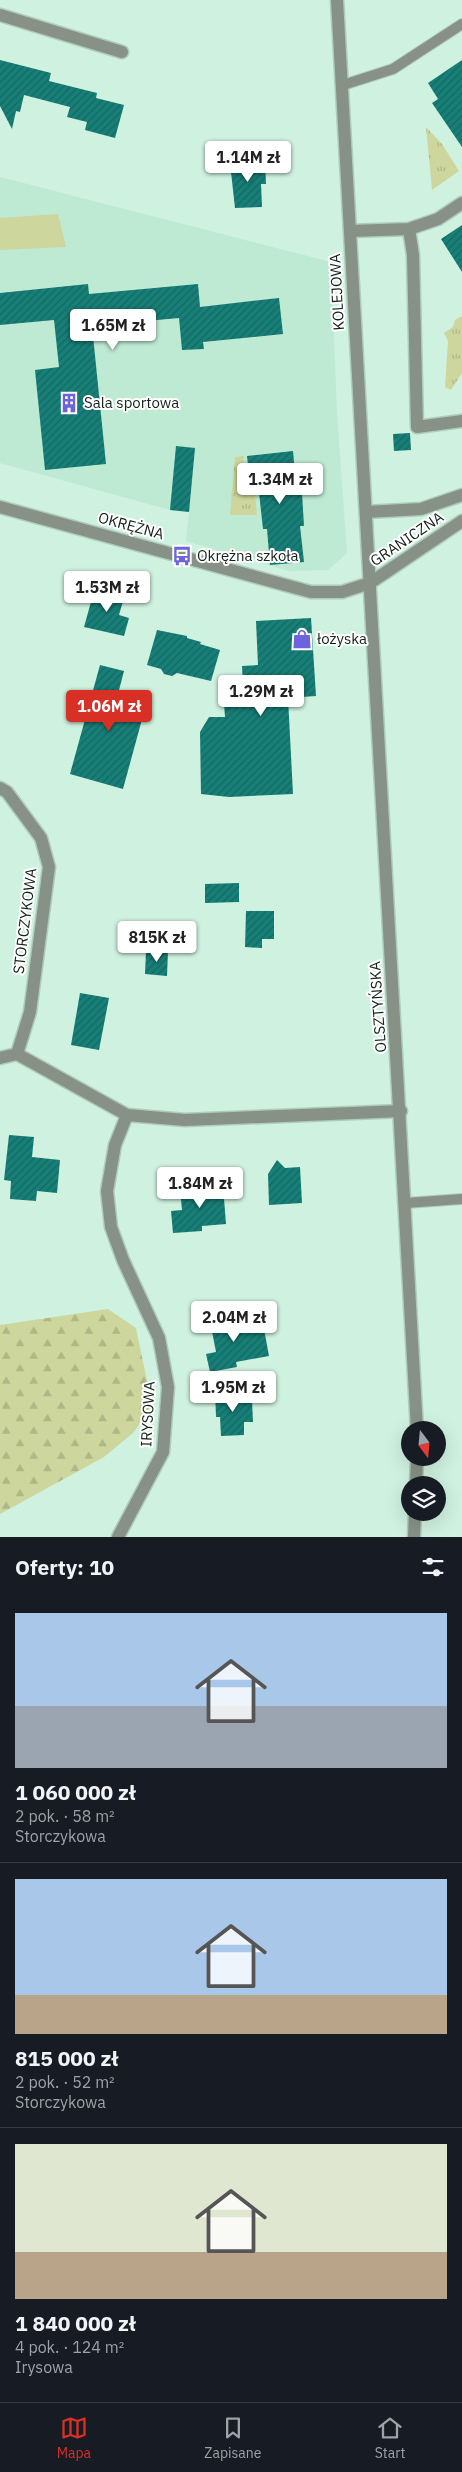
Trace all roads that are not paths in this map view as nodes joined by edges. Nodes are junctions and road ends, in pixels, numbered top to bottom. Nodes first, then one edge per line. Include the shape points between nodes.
1 (337, 0) edge
2 (0, 16) edge
3 (462, 24) edge
4 (122, 52) dead end
5 (343, 85) junction
6 (462, 203) edge
7 (409, 229) junction
8 (350, 231) junction
9 (462, 422) edge
10 (462, 495) edge
11 (0, 507) edge
12 (366, 512) junction
13 (462, 521) edge
14 (370, 583) junction
15 (0, 788) edge
16 (16, 1054) junction
17 (0, 1058) edge
18 (401, 1111) junction
19 (127, 1115) junction
20 (462, 1199) edge
21 (406, 1203) junction
22 (418, 1421) edge
23 (415, 1521) edge
24 (118, 1537) edge
25 (414, 1537) edge

1 - 5 street, KOLEJOWA
2 - 4 street
3 - 5 lane via 394,69
5 - 8 street, KOLEJOWA
6 - 7 street via 438,219
7 - 8 street
7 - 9 street via 413,255 417,427
8 - 12 street, KOLEJOWA
10 - 12 street, GRANICZNA via 421,508
11 - 14 street, OKRĘŻNA via 311,592 342,592
12 - 14 street, KOLEJOWA
13 - 14 street, GRANICZNA
14 - 18 street, OLSZTYŃSKA
15 - 16 street, STORCZYKOWA via 7,792 41,838 49,867 30,1012
16 - 17 street
16 - 19 street
18 - 19 street via 184,1120
18 - 21 street, OLSZTYŃSKA
19 - 24 street, IRYSOWA via 115,1145 107,1191 111,1227 159,1338 168,1387 163,1452
20 - 21 lane
21 - 22 street, OLSZTYŃSKA
23 - 25 street

